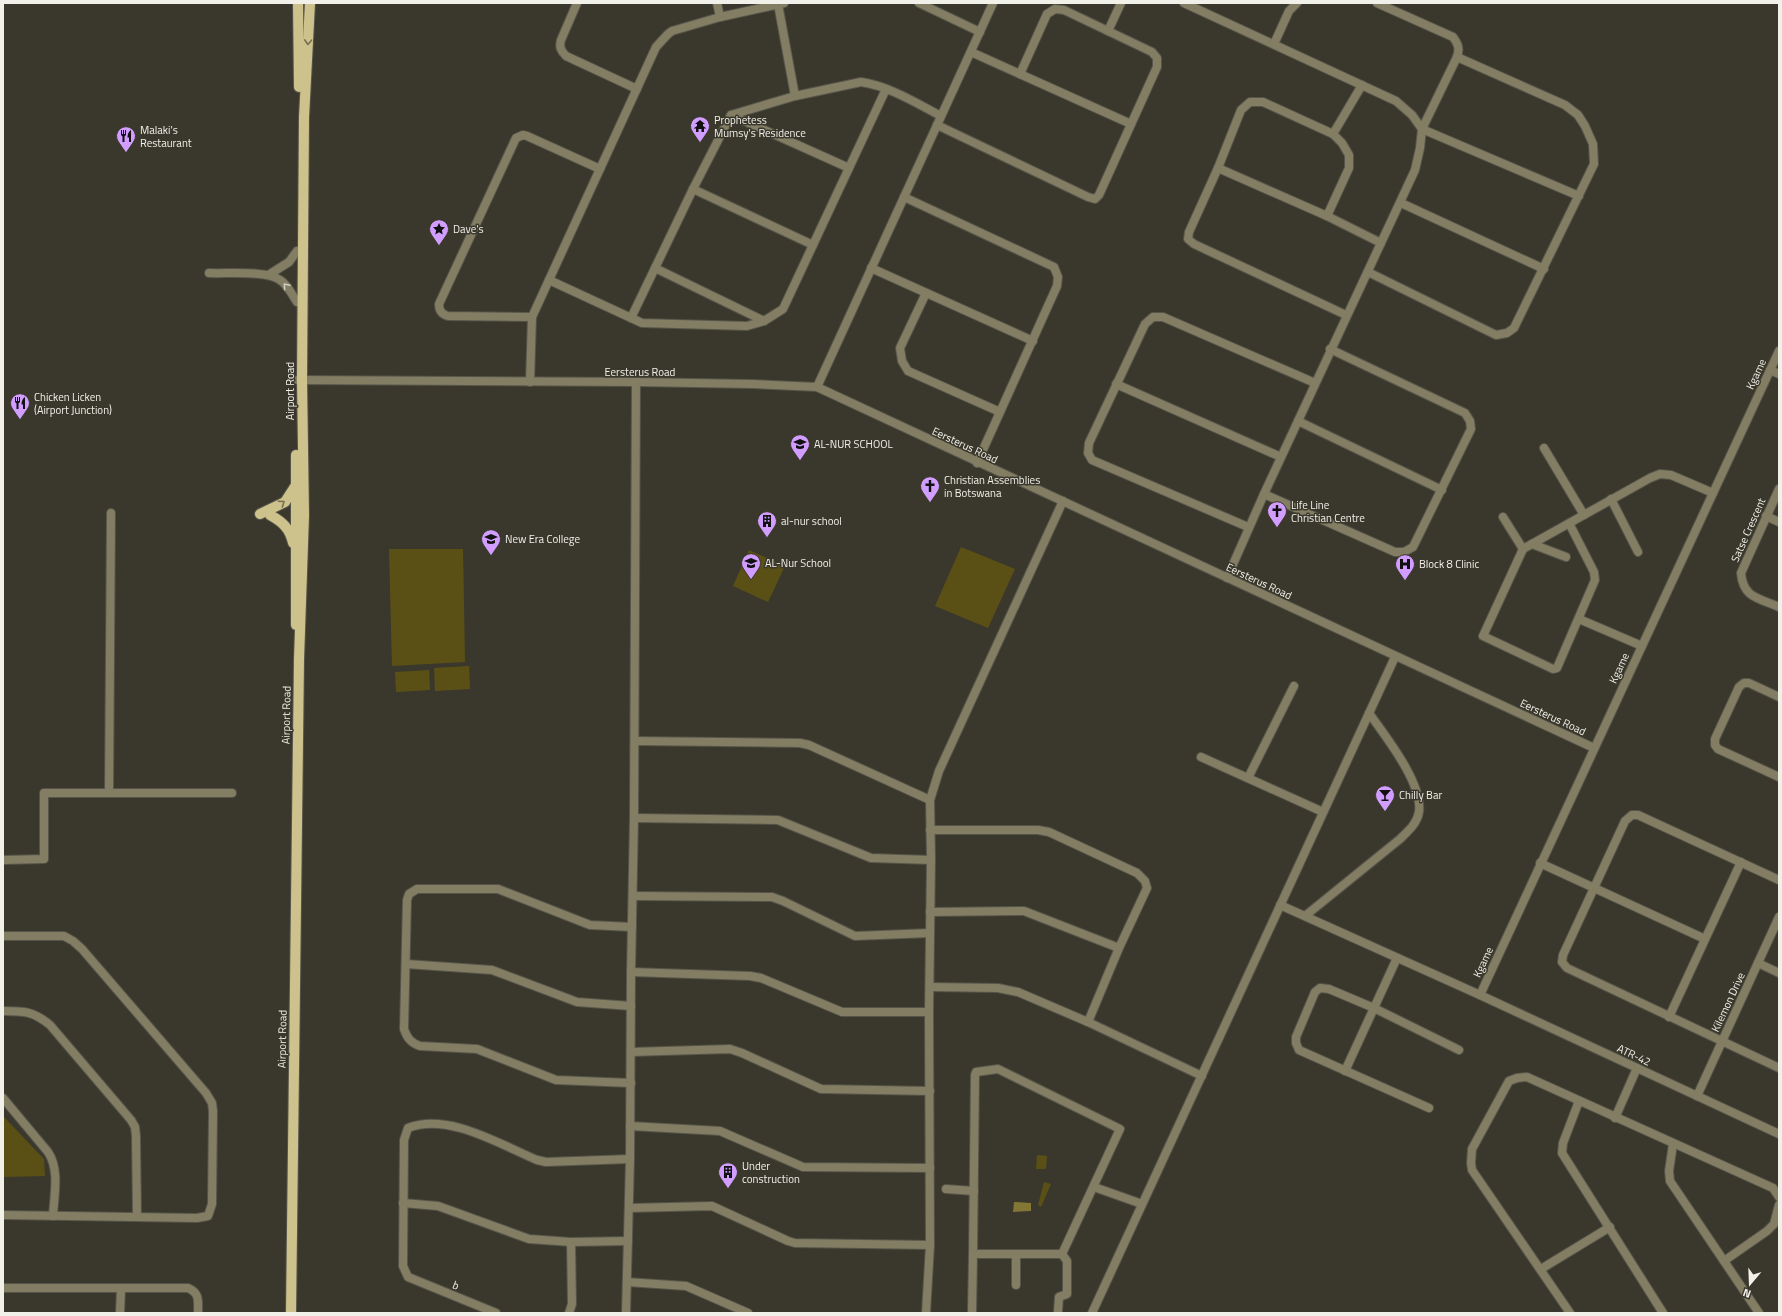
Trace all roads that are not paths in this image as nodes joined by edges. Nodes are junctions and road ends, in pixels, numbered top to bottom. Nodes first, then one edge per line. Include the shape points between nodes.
1 (298, 3) edge
2 (310, 3) edge
3 (578, 3) edge
4 (717, 3) edge
5 (993, 3) edge
6 (1120, 3) edge
7 (1184, 3) edge
8 (1297, 3) edge
9 (1377, 3) edge
10 (781, 4) edge
11 (922, 4) edge
12 (720, 17) junction
13 (1108, 31) junction
14 (980, 32) junction
15 (1274, 44) junction
16 (971, 52) junction
17 (1457, 57) junction
18 (1020, 74) junction
19 (1362, 85) junction
20 (636, 89) junction
21 (886, 89) junction
22 (795, 96) junction
23 (731, 115) junction
24 (941, 116) junction
25 (302, 118) junction
26 (1131, 124) junction
27 (937, 125) junction
28 (1422, 128) junction
29 (1333, 134) junction
30 (850, 168) junction
31 (1218, 168) junction
32 (600, 169) junction
33 (693, 189) junction
34 (1579, 196) junction
35 (904, 197) junction
36 (1401, 203) junction
37 (1327, 216) junction
38 (1381, 242) junction
39 (813, 245) junction
40 (297, 251) junction
41 (655, 268) junction
42 (871, 268) junction
43 (1544, 268) junction
44 (1368, 272) junction
45 (209, 273) dead end
46 (270, 274) junction
47 (549, 280) junction
48 (926, 293) junction
49 (297, 302) junction
50 (1346, 316) junction
51 (532, 317) junction
52 (631, 318) junction
53 (764, 321) junction
54 (1032, 341) junction
55 (1330, 349) junction
56 (1779, 351) edge
57 (1770, 370) junction
58 (1779, 374) edge
59 (299, 380) junction
60 (530, 382) junction
61 (636, 382) junction
62 (1315, 383) junction
63 (1116, 384) junction
64 (817, 387) junction
65 (1000, 412) junction
66 (1298, 421) junction
67 (1544, 448) dead end
68 (1281, 457) junction
69 (978, 462) junction
70 (296, 484) junction
71 (1779, 489) edge
72 (1442, 490) junction
73 (1712, 493) junction
74 (1264, 494) junction
75 (1611, 499) junction
76 (1063, 501) junction
77 (111, 513) dead end
78 (1584, 515) junction
79 (1766, 516) junction
80 (1503, 517) dead end
81 (1779, 522) edge
82 (1569, 523) junction
83 (1248, 528) junction
84 (1532, 544) junction
85 (1523, 549) junction
86 (1638, 552) dead end
87 (296, 553) junction
88 (1566, 557) dead end
89 (1226, 578) junction
90 (1779, 607) edge
91 (1579, 619) junction
92 (1642, 646) junction
93 (1395, 657) junction
94 (299, 659) junction
95 (1294, 686) dead end
96 (1779, 697) edge
97 (1369, 712) junction
98 (635, 741) junction
99 (1594, 748) junction
100 (1201, 757) dead end
101 (1779, 777) edge
102 (1248, 778) junction
103 (109, 793) junction
104 (232, 793) dead end
105 (930, 800) junction
106 (1323, 812) junction
107 (634, 818) junction
108 (930, 830) junction
109 (3, 860) edge
110 (932, 860) junction
111 (1741, 862) junction
112 (1540, 864) junction
113 (1779, 880) edge
114 (1595, 888) junction
115 (633, 896) junction
116 (1280, 905) junction
117 (930, 912) junction
118 (1305, 916) junction
119 (1779, 917) edge
120 (632, 927) junction
121 (930, 934) junction
122 (3, 936) edge
123 (1705, 938) junction
124 (1118, 948) junction
125 (1396, 958) junction
126 (1758, 963) junction
127 (406, 964) junction
128 (631, 972) junction
129 (1779, 973) edge
130 (931, 987) junction
131 (1480, 995) junction
132 (631, 1006) junction
133 (1374, 1008) junction
134 (3, 1011) edge
135 (930, 1012) junction
136 (1669, 1017) junction
137 (1088, 1022) junction
138 (1722, 1041) junction
139 (1459, 1050) dead end
140 (631, 1052) junction
141 (1637, 1068) junction
142 (1779, 1068) edge
143 (1346, 1071) junction
144 (1202, 1076) junction
145 (631, 1083) junction
146 (930, 1091) junction
147 (1697, 1096) junction
148 (3, 1098) edge
149 (1580, 1101) junction
150 (1430, 1108) dead end
151 (1615, 1118) junction
152 (630, 1126) junction
153 (1779, 1134) edge
154 (1673, 1144) junction
155 (630, 1159) junction
156 (930, 1168) junction
157 (1094, 1187) junction
158 (946, 1189) dead end
159 (974, 1191) junction
160 (1779, 1197) edge
161 (403, 1203) junction
162 (1142, 1204) junction
163 (1779, 1205) edge
164 (628, 1208) junction
165 (3, 1215) edge
166 (53, 1216) junction
167 (137, 1217) junction
168 (1610, 1227) junction
169 (628, 1241) junction
170 (571, 1242) junction
171 (930, 1245) junction
172 (973, 1254) junction
173 (1016, 1254) junction
174 (1062, 1254) junction
175 (1724, 1262) junction
176 (1541, 1269) junction
177 (627, 1282) junction
178 (1016, 1285) dead end
179 (3, 1288) edge
180 (121, 1289) junction
181 (1058, 1311) dead end
182 (120, 1313) edge
183 (198, 1313) edge
184 (291, 1313) edge
185 (496, 1313) edge
186 (569, 1313) edge
187 (626, 1313) edge
188 (748, 1313) edge
189 (926, 1313) edge
190 (972, 1313) edge
191 (1092, 1313) edge
192 (1570, 1313) edge
193 (1663, 1313) edge
194 (1759, 1313) edge

1 - 25 main road
2 -> 25 main road
3 - 20 street via 561,40 562,53
4 - 12 street
5 - 14 street
6 - 13 street
7 - 15 street
8 - 15 street via 1289,11
9 - 17 street via 1453,37 1460,50
10 - 12 street
10 - 22 street
11 - 14 street
12 - 20 street via 668,34 656,47
13 - 18 street via 1064,10 1055,9 1047,14
13 - 26 street via 1152,52 1157,58 1158,67
14 - 16 street
15 - 19 street
16 - 18 street
16 - 24 street
17 - 28 street
17 - 34 street via 1565,106 1578,115 1593,144 1595,156 1594,164
18 - 26 street
19 - 28 street via 1396,101 1412,114
19 - 29 street
20 - 32 street
21 - 22 street via 861,82
21 - 24 street
21 - 30 street
22 - 23 street
23 - 30 street
23 - 33 street
24 - 27 street
25 - 40 main road
25 - 59 main road, Airport Road
26 - 27 street via 1099,195 1095,198 1088,197
27 - 35 street
28 - 34 street
28 - 36 street via 1415,170
29 - 31 street via 1263,102 1250,102 1241,110
29 - 37 street via 1349,155 1349,168
30 - 39 street
31 - 37 street
31 - 50 street via 1188,239
32 - 47 street
32 - 51 street via 527,136 516,138 439,304 441,312 448,316
33 - 39 street
33 - 41 street
34 - 43 street
35 - 42 street
35 - 54 street via 1054,267 1058,277 1057,286
36 - 38 street
36 - 43 street
37 - 38 street
38 - 44 street
39 - 53 street via 783,309
40 - 46 street via 289,262
40 - 49 main road
41 - 52 street
41 - 53 street
42 - 48 street
42 - 64 street
43 - 44 street via 1514,328 1496,335
44 - 50 street
45 - 46 street
49 -> 46 street via 287,286
47 - 51 street
47 - 52 street
48 - 54 street
48 - 65 street via 900,348 902,361 908,371
49 - 59 main road
50 - 55 street
51 - 60 street
52 - 53 street via 642,323 747,326
54 - 65 street
55 - 62 street
55 - 72 street via 1465,413 1471,429
56 - 57 street, Kgame
57 - 58 street
57 - 73 street, Kgame
59 - 60 street, Eersterus Road
59 - 70 main road
59 - 94 main road, Airport Road via 304,515
60 - 61 street, Eersterus Road
61 - 64 street, Eersterus Road
61 - 98 street
62 - 63 street via 1163,317 1153,318 1145,324
62 - 66 street
63 - 68 street
63 - 83 street via 1089,443 1088,453 1092,460
64 - 69 street, Eersterus Road
65 - 69 street
66 - 68 street
66 - 72 street
67 - 78 street
68 - 74 street
69 - 76 street, Eersterus Road
70 - 87 main road
87 -> 70 main road via 288,529 281,522 265,514 285,502
71 - 79 street, Satse Crescent
72 - 74 street via 1413,547 1404,552 1394,552
73 - 75 street via 1672,476 1660,474
73 - 92 street, Kgame
74 - 83 street
75 - 78 street
75 - 86 street
76 - 89 street, Eersterus Road
76 - 105 street via 938,771
77 - 103 street
78 - 82 street
79 - 81 street
79 - 90 street, Satse Crescent via 1741,573 1742,584 1747,593
80 - 85 street
82 - 84 street
82 - 91 street via 1594,572 1592,589
83 - 89 street
84 - 85 street
84 - 88 street
85 - 91 street via 1483,636 1555,669
87 - 94 main road via 295,615
89 - 93 street, Eersterus Road
91 - 92 street
92 - 99 street, Kgame
93 - 97 street
93 - 99 street, Eersterus Road
94 - 184 main road, Airport Road
95 - 102 street
96 - 101 street via 1750,683 1744,683 1715,739 1715,745 1718,749
97 - 106 street
97 - 118 street via 1405,765 1419,797 1419,813 1412,827 1400,839
98 - 105 street via 800,743
98 - 107 street
99 - 112 street, Kgame
100 - 102 street
102 - 106 street
103 - 104 street
103 - 109 street via 44,792 44,859
105 - 108 street
106 - 116 street
107 - 110 street via 778,820 871,858
107 - 115 street
108 - 110 street
108 - 124 street via 1038,830 1058,835 1137,873 1145,880 1147,888
110 - 117 street
111 - 113 street
111 - 114 street via 1638,815 1632,815 1625,821
111 - 123 street
112 - 114 street
112 - 131 street, Kgame
114 - 123 street
114 - 136 street via 1562,962 1567,968
115 - 120 street
115 - 121 street via 772,897 854,936
116 - 118 street, ATR-42
116 - 144 street
117 - 121 street
117 - 124 street via 1024,911
118 - 125 street, ATR-42
119 - 126 street, Kilemon Drive
120 - 127 street via 590,925 498,889 417,889 409,894 407,900
120 - 128 street
121 - 130 street
122 - 167 street via 64,936 73,941 151,1028 212,1103 212,1204 208,1216
123 - 136 street
124 - 137 street
125 - 131 street, ATR-42
125 - 133 street
126 - 129 street
126 - 138 street, Kilemon Drive
127 - 132 street via 492,970 577,1002
127 - 145 street via 404,1029 407,1038 413,1044 477,1048 556,1080
128 - 132 street
128 - 135 street via 750,976 761,978 842,1012
130 - 135 street
130 - 137 street via 1008,989
131 - 141 street, ATR-42
132 - 140 street
133 - 139 street
133 - 143 street
133 - 143 street via 1329,989 1320,988 1315,992 1296,1037 1296,1043 1299,1050
134 - 167 street via 31,1012 42,1018 131,1120 136,1136
135 - 146 street
136 - 138 street
137 - 144 street
138 - 142 street
138 - 147 street, Kilemon Drive
140 - 145 street
140 - 146 street via 730,1049 821,1090
141 - 147 street, ATR-42
141 - 151 street
143 - 150 street
144 - 162 street
145 - 152 street
146 - 156 street
147 - 153 street, ATR-42
148 - 166 street via 53,1160
149 - 151 street
149 - 168 street via 1563,1143 1562,1153
149 - 176 street via 1527,1077 1509,1081 1472,1149 1472,1170
151 - 154 street
152 - 155 street
152 - 156 street via 720,1131 803,1167
154 - 160 street via 1773,1188
154 - 175 street via 1670,1180
155 - 161 street via 546,1162 457,1126 424,1124 408,1128 404,1140
155 - 164 street
156 - 171 street
157 - 159 street via 1120,1128 998,1069 976,1072 975,1075
157 - 162 street
157 - 174 street
158 - 159 street
159 - 172 street
161 - 170 street via 438,1206 529,1239
161 - 185 street, b via 403,1266 408,1277
162 - 191 street
163 - 175 street via 1774,1224
164 - 169 street
164 - 171 street via 712,1206 795,1243
165 - 166 street
166 - 167 street
168 - 176 street
168 - 193 street
169 - 170 street
169 - 177 street
170 - 186 street via 572,1304
171 - 189 street
172 - 173 street
172 - 190 street
173 - 174 street
173 - 178 street
174 - 181 street via 1067,1261 1067,1294 1059,1297
175 - 194 street
176 - 192 street
177 - 187 street
177 - 188 street via 686,1286
179 - 180 street
180 - 182 street
180 - 183 street via 188,1288 195,1291 199,1298

